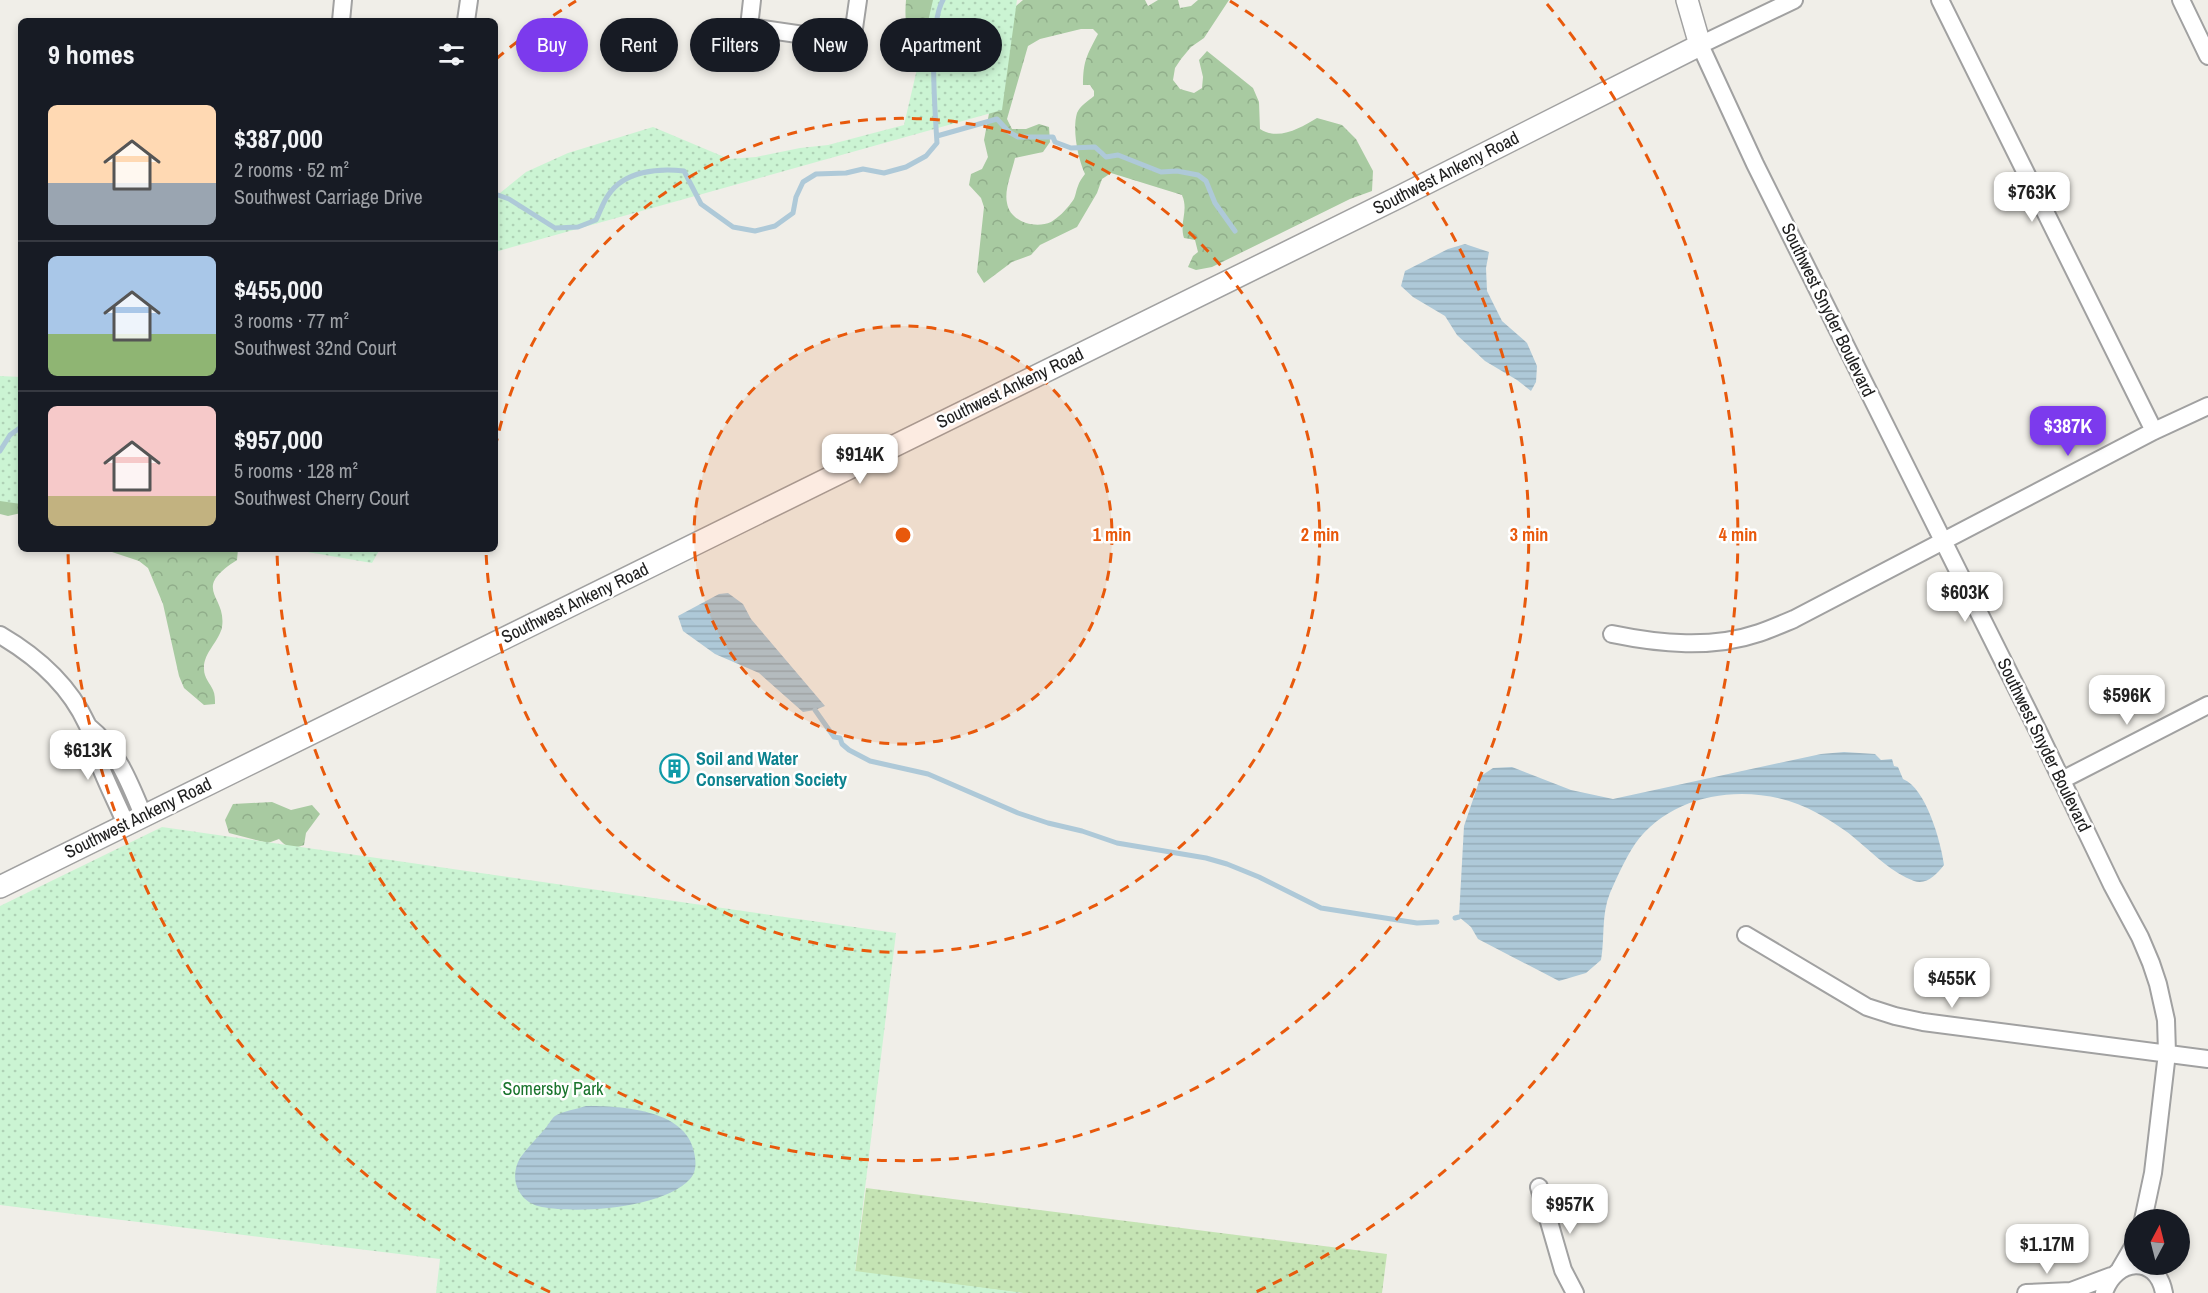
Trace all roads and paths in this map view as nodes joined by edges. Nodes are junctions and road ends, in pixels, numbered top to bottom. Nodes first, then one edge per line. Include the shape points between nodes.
1 (343, 0) edge
2 (469, 0) edge
3 (752, 0) edge
4 (858, 0) edge
5 (1687, 0) edge
6 (1794, 0) edge
7 (1940, 0) edge
8 (2181, 0) edge
9 (341, 18) edge
10 (466, 18) edge
11 (1700, 45) junction
12 (2208, 56) edge
13 (2208, 406) edge
14 (2154, 431) junction
15 (1944, 542) junction
16 (1612, 634) dead end
17 (0, 635) edge
18 (2208, 705) edge
19 (2062, 780) junction
20 (135, 819) junction
21 (0, 886) edge
22 (1746, 934) dead end
23 (2167, 1053) junction
24 (2208, 1059) edge
25 (1539, 1187) dead end
26 (2146, 1209) edge
27 (2124, 1260) edge
28 (2124, 1268) edge
29 (2116, 1272) junction
30 (2156, 1275) edge
31 (2163, 1289) edge
32 (2073, 1292) edge
33 (1575, 1293) edge
34 (2026, 1293) edge
35 (2104, 1293) edge
36 (2177, 1293) edge

1 - 9 street
2 - 10 street
3 - 4 street via 749,27 852,42
5 - 11 street, Southwest Snyder Boulevard
6 - 11 street, Southwest Ankeny Road
7 - 14 street
8 - 12 street
11 - 15 street, Southwest Snyder Boulevard via 1755,164
11 - 20 street, Southwest Ankeny Road
13 - 14 street
14 - 15 street
15 - 16 street via 1758,634 1724,641 1672,643
15 - 19 street, Southwest Snyder Boulevard
17 - 20 street via 42,664 64,687 88,726 95,754
18 - 19 street
19 - 23 street, Southwest Snyder Boulevard via 2151,963 2166,1020
20 - 21 street, Southwest Ankeny Road
22 - 23 street via 1867,1006 1896,1016 1923,1023
23 - 24 street
23 - 26 street, Southwest Snyder Boulevard
25 - 33 street via 1563,1270
27 - 29 street
28 - 29 street
29 - 32 street
29 - 35 street
30 - 31 street
31 - 36 street
32 - 34 street

